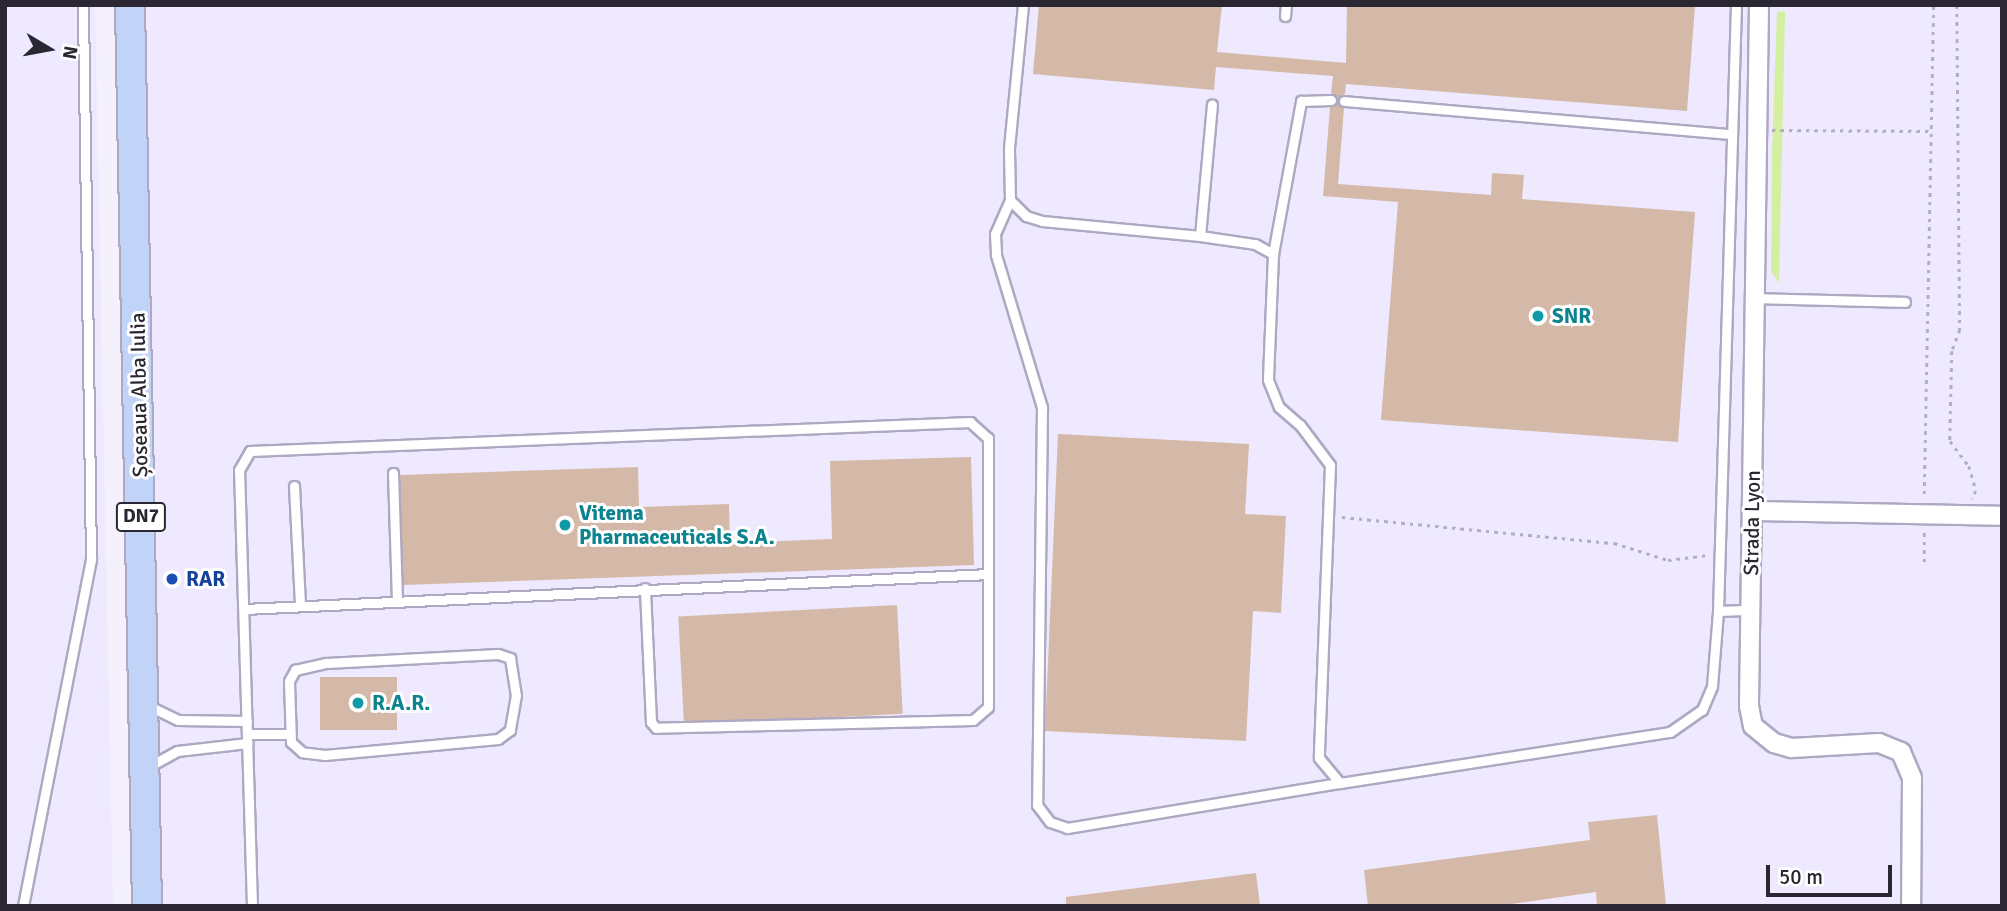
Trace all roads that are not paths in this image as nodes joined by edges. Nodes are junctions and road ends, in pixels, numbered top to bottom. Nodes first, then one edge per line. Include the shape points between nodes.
1 (83, 5) edge
2 (1023, 5) edge
3 (1286, 5) edge
4 (1736, 5) edge
5 (1759, 5) edge
6 (130, 7) edge
7 (1285, 16) dead end
8 (1331, 100) dead end
9 (1344, 101) dead end
10 (1212, 105) dead end
11 (1732, 134) junction
12 (1010, 200) junction
13 (1200, 236) junction
14 (1273, 254) junction
15 (1755, 298) junction
16 (1905, 302) dead end
17 (393, 473) dead end
18 (294, 486) dead end
19 (1752, 511) junction
20 (2002, 516) edge
21 (988, 574) junction
22 (645, 588) junction
23 (397, 601) junction
24 (300, 606) junction
25 (244, 609) junction
26 (1751, 610) junction
27 (1718, 611) junction
28 (145, 703) junction
29 (247, 721) junction
30 (289, 734) junction
31 (248, 738) junction
32 (146, 768) junction
33 (1340, 783) junction
34 (23, 906) edge
35 (147, 906) edge
36 (252, 906) edge
37 (1911, 906) edge

1 - 34 lane via 91,560
2 - 12 lane via 1009,149
3 - 7 lane
4 - 11 lane
5 - 15 street, Strada Lyon
6 - 28 main road, Șoseaua Alba Iulia / DN7
8 - 14 lane via 1301,101
9 - 11 lane
10 - 13 lane
11 - 27 lane
12 - 13 lane via 1026,216 1041,221
12 - 33 lane via 995,234 996,255 1042,407 1037,805 1050,822 1067,828
13 - 14 lane via 1255,244
14 - 33 lane via 1268,380 1279,407 1300,425 1331,465 1320,758
15 - 16 lane
15 - 19 street, Strada Lyon
17 - 23 lane
18 - 24 lane
19 - 20 street
19 - 26 street, Strada Lyon
21 - 22 lane
21 - 22 lane via 988,707 974,720 656,728 650,722
21 - 25 lane via 988,438 970,422 250,452 239,470
22 - 23 lane
23 - 24 lane
24 - 25 lane
25 - 29 lane
26 - 27 lane
26 - 37 street, Strada Lyon via 1749,706 1753,726 1763,738 1791,748 1879,743 1901,752 1909,764
27 - 33 lane via 1712,686 1702,710 1670,732
28 - 29 lane via 177,720
28 - 32 main road, Șoseaua Alba Iulia / DN7
29 - 31 lane
30 - 30 lane via 294,749 325,755 498,739 510,730 515,717 515,671 510,658 498,654 308,664 295,670 289,681
30 - 31 lane
31 - 32 lane via 177,751
31 - 36 lane
32 - 35 main road, Șoseaua Alba Iulia / DN7

